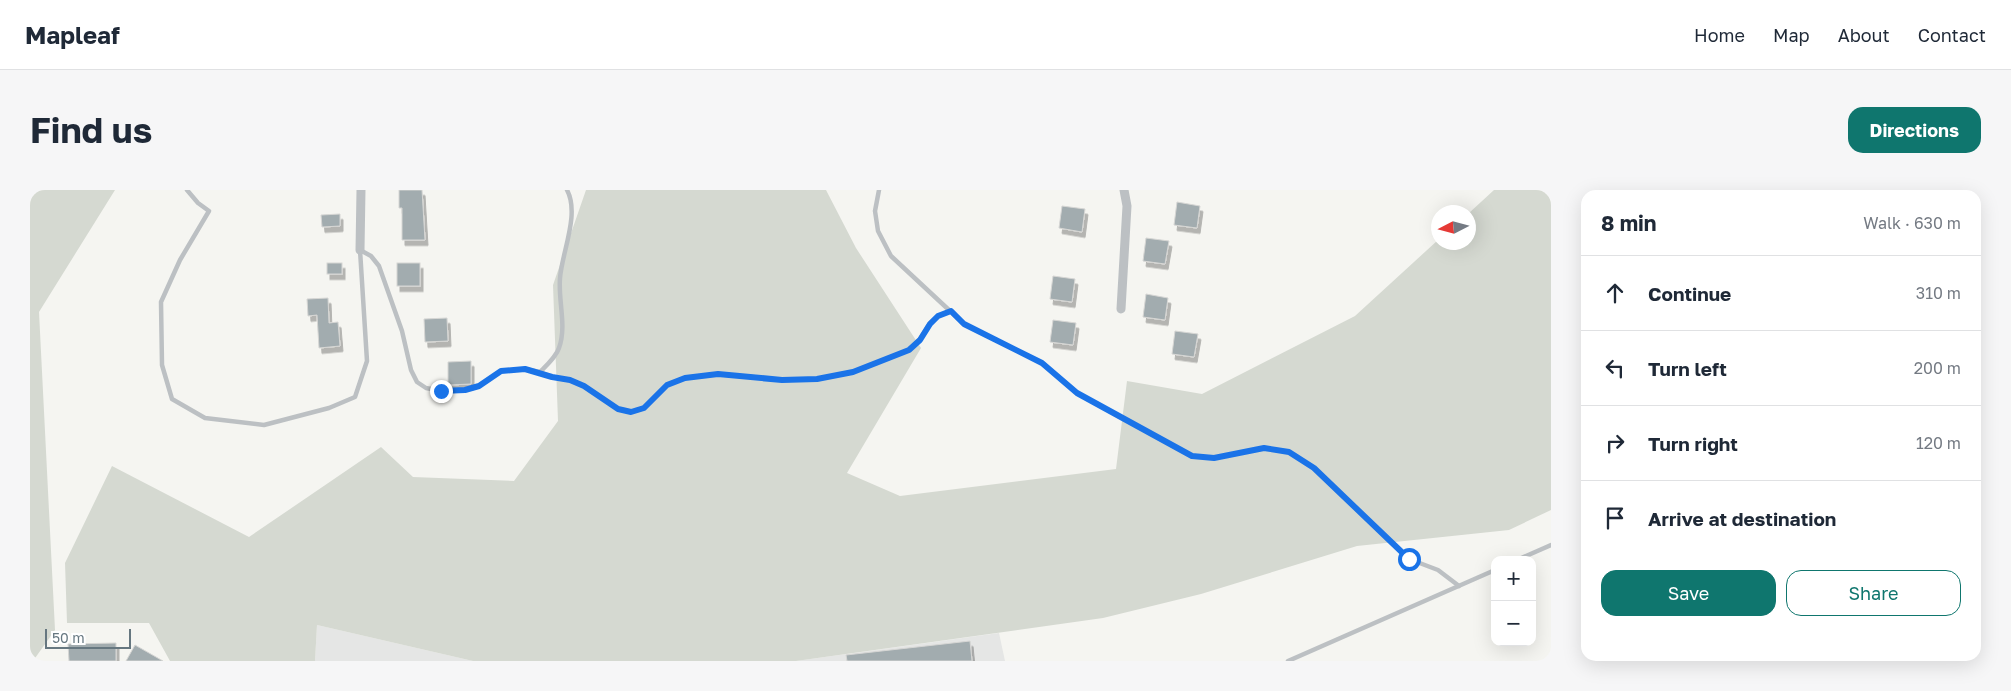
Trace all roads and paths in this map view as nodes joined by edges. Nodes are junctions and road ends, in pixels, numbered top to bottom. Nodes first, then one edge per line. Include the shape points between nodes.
1 (187, 190) edge
2 (361, 190) edge
3 (567, 190) edge
4 (879, 190) edge
5 (1124, 190) edge
6 (360, 250) junction
7 (1121, 309) dead end
8 (951, 311) junction
9 (540, 372) junction
10 (1551, 545) edge
11 (1527, 556) edge
12 (1491, 572) edge
13 (1459, 586) junction
14 (1288, 661) edge

1 - 6 lane via 198,204 210,210 180,260 161,302 162,365 172,399 205,418 264,425 329,408 355,397 367,361
2 - 6 street
3 - 9 lane via 571,211 560,277 562,332 559,349
4 - 8 lane via 875,211 878,231 892,256
5 - 7 street via 1127,206
6 - 9 lane via 380,266 416,382 441,391 465,390 479,386 501,371 525,369
8 - 9 lane via 938,316 909,350 853,372 817,379 782,380 718,374 685,378 667,385 644,408 631,412 618,409 584,386
8 - 13 lane via 964,324 1042,363 1077,393 1192,456 1214,458 1264,448 1289,452 1314,468 1409,559 1438,570
10 - 11 lane
12 - 13 lane
13 - 14 lane

